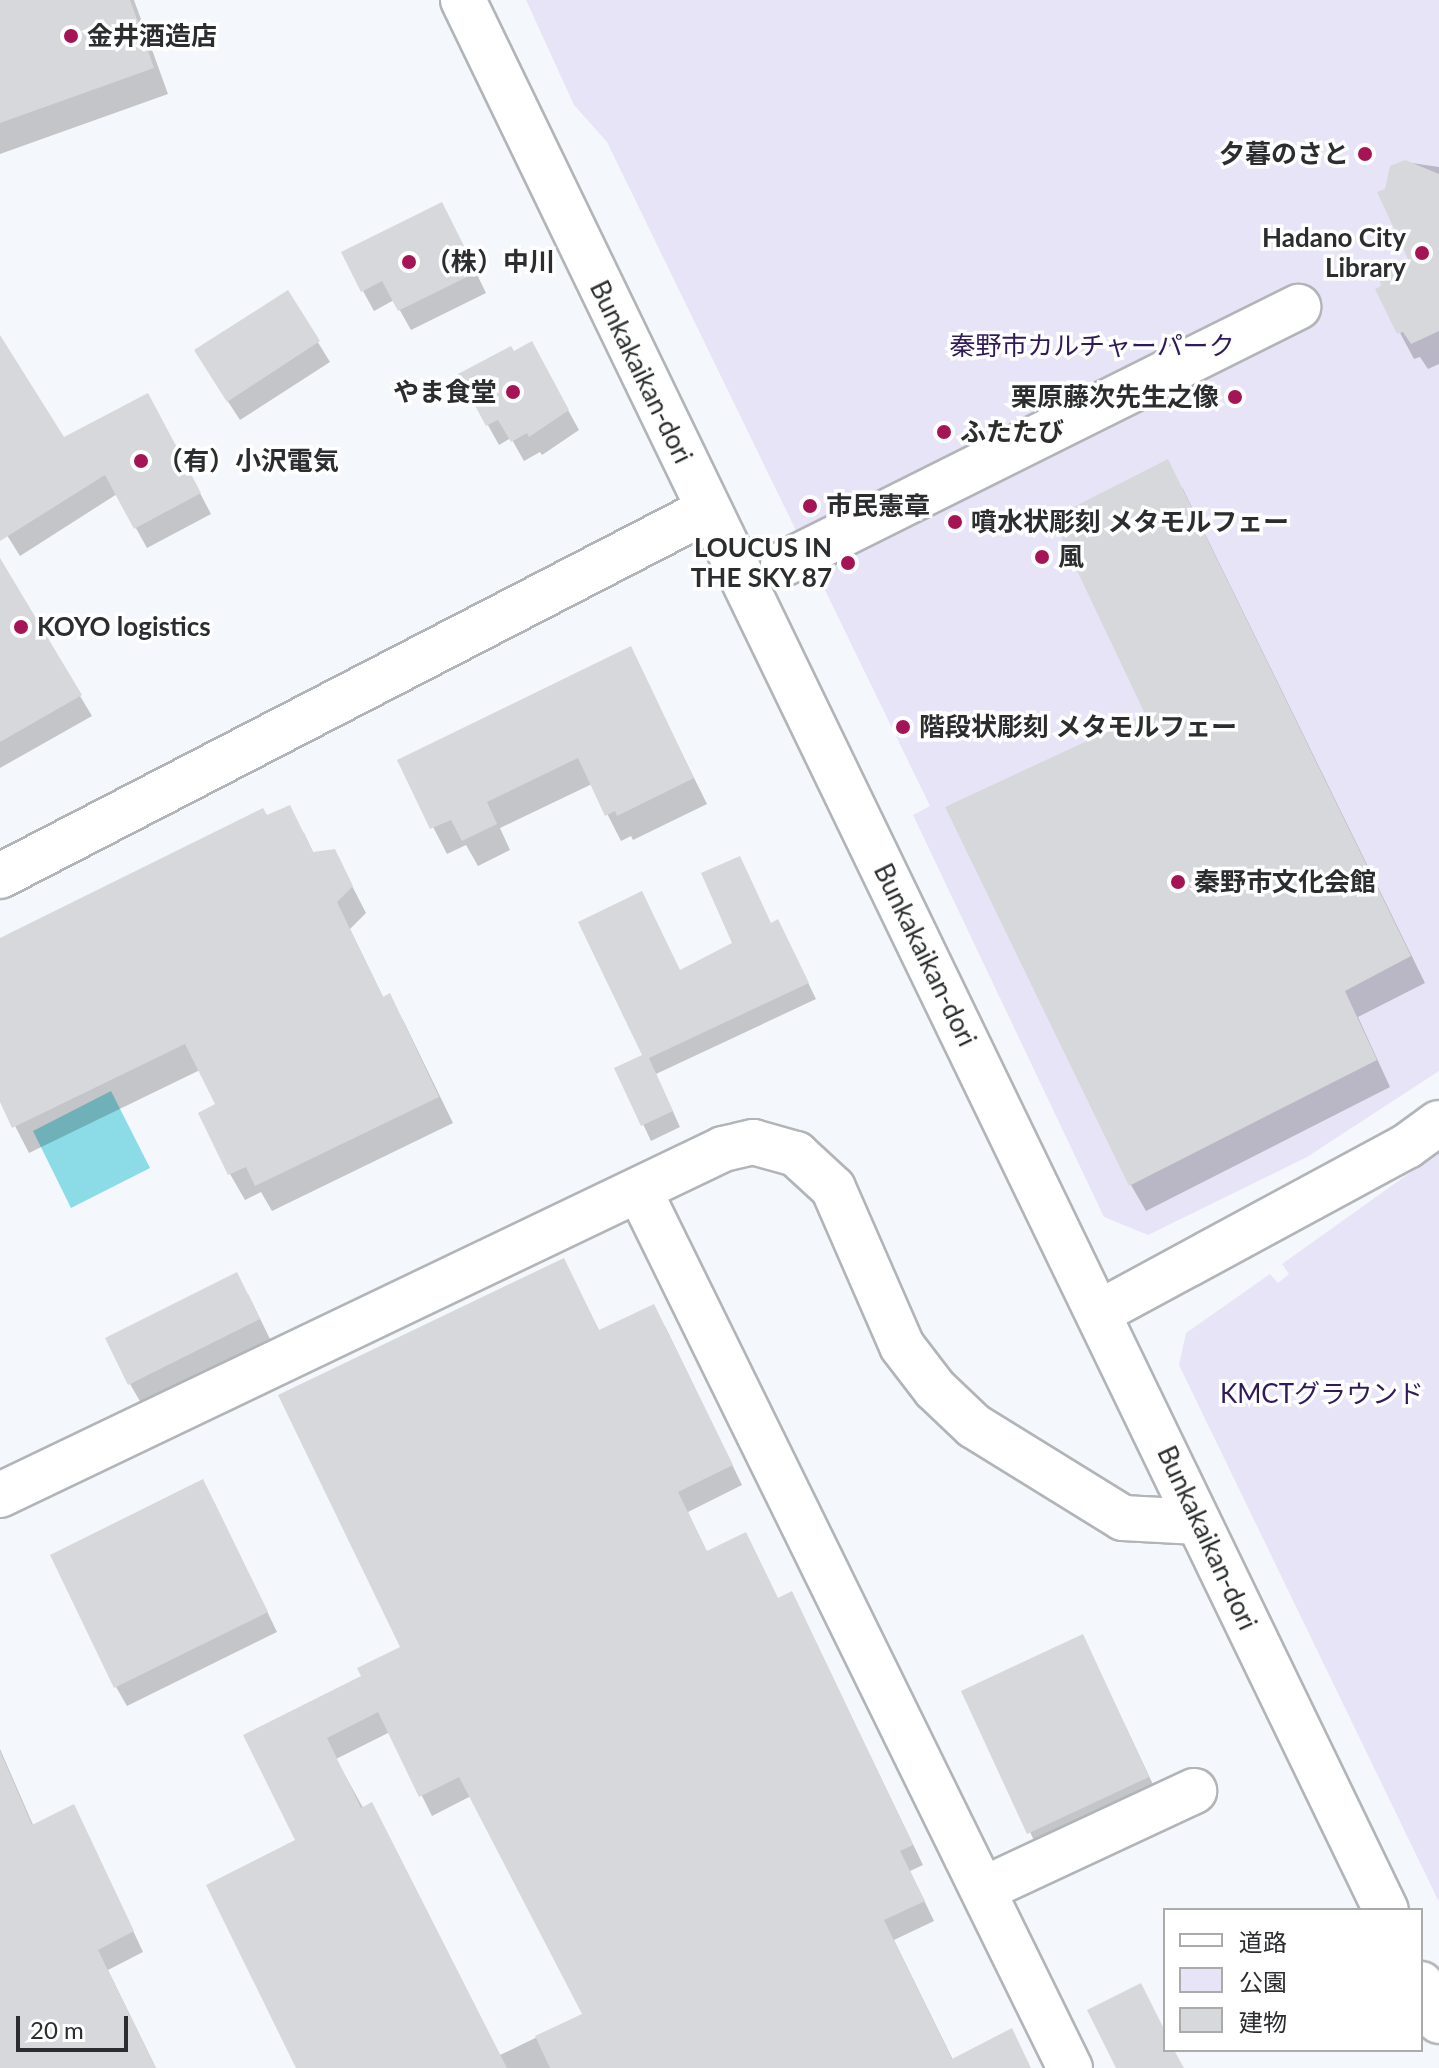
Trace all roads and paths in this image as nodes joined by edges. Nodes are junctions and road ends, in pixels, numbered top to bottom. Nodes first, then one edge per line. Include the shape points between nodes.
1 (463, 0) edge
2 (1298, 307) dead end
3 (708, 510) junction
4 (783, 564) dead end
5 (0, 876) edge
6 (1439, 1123) edge
7 (640, 1192) junction
8 (1100, 1312) junction
9 (0, 1495) edge
10 (1198, 1522) junction
11 (1194, 1791) dead end
12 (984, 1889) junction
13 (1385, 1908) edge
14 (1423, 1988) edge
15 (1439, 2021) edge
16 (1070, 2068) edge

1 - 3 street, Bunkakaikan-dori
2 - 4 street
3 - 5 street
3 - 8 street, Bunkakaikan-dori
6 - 8 street via 1407,1146
7 - 9 street
7 - 10 street via 723,1149 753,1142 796,1154 833,1188 902,1346 935,1389 974,1426 1123,1518
7 - 12 street
8 - 10 street, Bunkakaikan-dori
10 - 13 street, Bunkakaikan-dori
11 - 12 street
12 - 16 street
14 - 15 street

